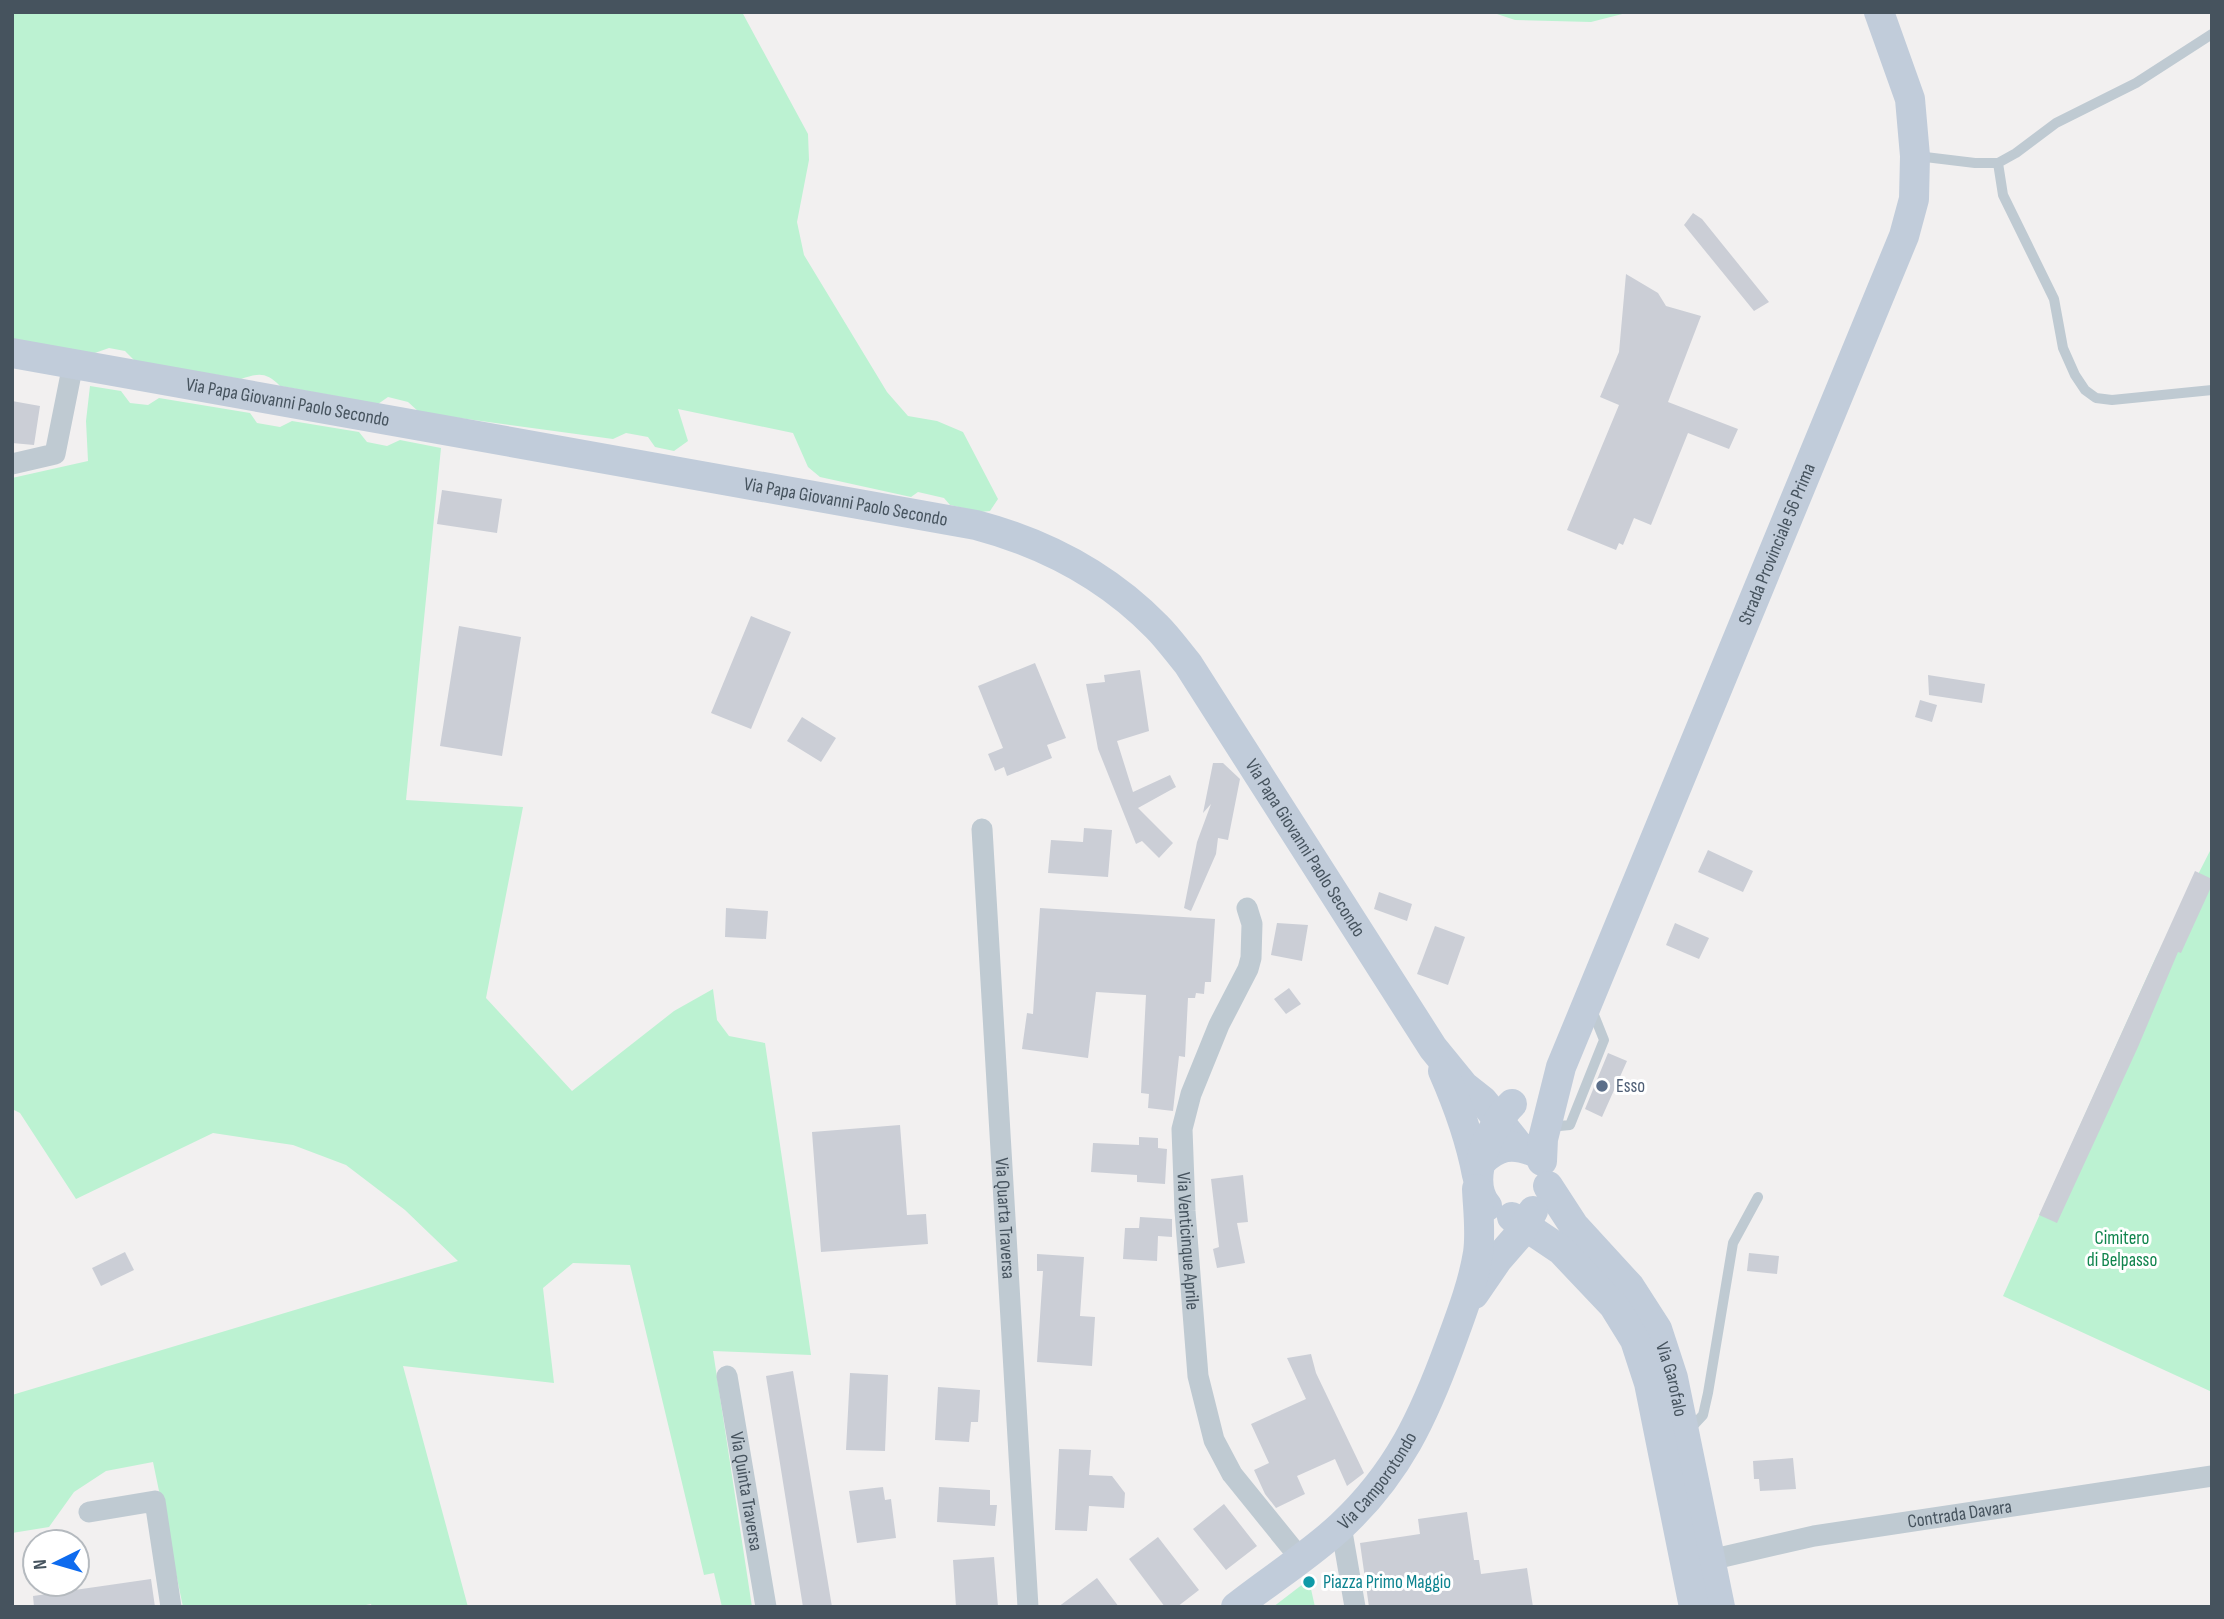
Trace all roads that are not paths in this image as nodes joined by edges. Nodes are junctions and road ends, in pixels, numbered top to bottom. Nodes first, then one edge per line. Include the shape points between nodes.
1 (1879, 12) edge
2 (2212, 34) edge
3 (1915, 156) junction
4 (1998, 163) junction
5 (12, 353) edge
6 (73, 364) junction
7 (2212, 390) edge
8 (12, 464) edge
9 (982, 829) dead end
10 (1247, 908) dead end
11 (1588, 1002) junction
12 (1433, 1048) junction
13 (1561, 1067) junction
14 (1497, 1109) junction
15 (1546, 1127) junction
16 (1479, 1175) junction
17 (1530, 1191) junction
18 (1758, 1197) dead end
19 (1561, 1250) junction
20 (1498, 1259) junction
21 (1462, 1311) junction
22 (727, 1376) dead end
23 (1685, 1435) junction
24 (2212, 1476) edge
25 (89, 1512) dead end
26 (1341, 1526) junction
27 (1300, 1558) junction
28 (1710, 1560) junction
29 (171, 1607) edge
30 (766, 1607) edge
31 (1028, 1607) edge
32 (1236, 1607) edge
33 (1354, 1607) edge
34 (1695, 1607) edge
35 (1720, 1607) edge

1 - 3 main road, Strada Provinciale 56 Prima via 1910,99
2 - 4 lane via 2136,83 2056,123
3 - 4 lane
3 - 11 main road, Strada Provinciale 56 Prima via 1914,200 1889,276
4 - 7 lane via 2003,195 2054,299 2063,348 2085,390 2096,398 2112,400
5 - 6 main road, Via Papa Giovanni Paolo Secondo
6 - 8 street via 55,454
6 - 12 main road, Via Papa Giovanni Paolo Secondo via 976,525 1052,552 1121,596 1157,627 1188,664
9 - 31 street, Via Quarta Traversa
10 - 27 street, Via Venticinque Aprile via 1252,924 1248,969 1195,1083 1182,1129 1198,1376 1214,1440 1232,1474
11 - 13 main road, Strada Provinciale 56 Prima
11 - 15 lane via 1604,1040 1570,1125
12 - 14 main road via 1464,1086
12 - 16 main road via 1458,1104
13 - 14 main road via 1543,1086
13 - 15 main road, Strada Provinciale 56 Prima
14 - 16 main road
14 - 17 main road
15 - 17 main road, Strada Provinciale 56 Prima
16 - 17 main road via 1482,1200 1500,1215
16 - 17 main road via 1492,1152 1505,1146
16 - 21 main road via 1478,1253
17 - 19 main road, Via Garofalo
17 - 20 main road
17 - 23 main road, Via Garofalo via 1574,1226 1630,1287 1657,1329
18 - 23 lane via 1733,1243 1703,1415
19 - 20 main road via 1517,1249
19 - 34 main road, Via Garofalo via 1614,1306 1643,1359
20 - 21 main road
21 - 26 main road, Via Camporotondo via 1407,1446
22 - 30 street, Via Quinta Traversa
23 - 28 main road, Via Garofalo
24 - 28 street, Contrada Davara via 1814,1536
25 - 29 street via 155,1501
26 - 27 main road, Via Camporotondo
26 - 33 street
27 - 32 main road, Via Camporotondo
28 - 35 main road, Via Garofalo

